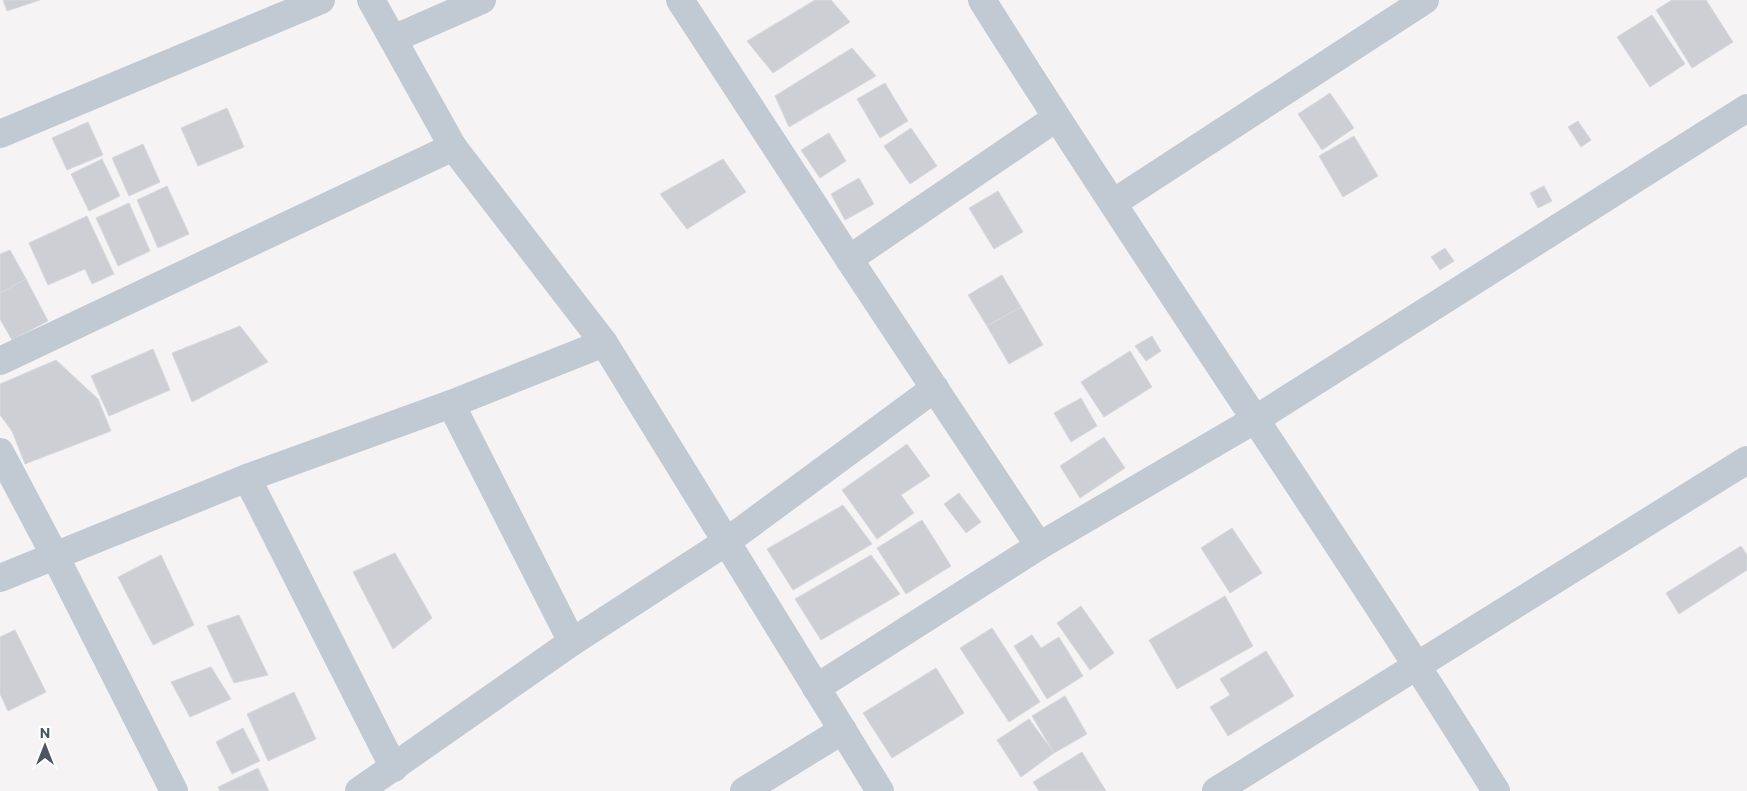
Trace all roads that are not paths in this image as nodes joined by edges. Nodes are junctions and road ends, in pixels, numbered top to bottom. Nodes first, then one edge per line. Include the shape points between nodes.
1 (321, 0) edge
2 (371, 0) edge
3 (482, 0) edge
4 (680, 0) edge
5 (982, 0) edge
6 (1425, 0) edge
7 (393, 39) junction
8 (1747, 108) edge
9 (1056, 118) junction
10 (0, 134) edge
11 (453, 147) junction
12 (1113, 203) junction
13 (849, 259) junction
14 (604, 343) junction
15 (0, 361) edge
16 (935, 388) junction
17 (450, 404) junction
18 (1256, 419) junction
19 (0, 452) edge
20 (1747, 460) edge
21 (247, 478) junction
22 (726, 542) junction
23 (1039, 546) junction
24 (55, 556) junction
25 (0, 578) edge
26 (572, 642) junction
27 (1418, 665) junction
28 (816, 688) junction
29 (843, 730) junction
30 (394, 768) junction
31 (174, 791) edge
32 (360, 791) edge
33 (744, 791) edge
34 (880, 791) edge
35 (1217, 791) edge
36 (1496, 791) edge

1 - 10 street
2 - 7 street
3 - 7 street
4 - 13 street
5 - 9 street
6 - 12 street
7 - 11 street
8 - 18 street
9 - 12 street
9 - 13 street
11 - 14 street
11 - 15 street
12 - 18 street
13 - 16 street
14 - 17 street
14 - 22 street
16 - 22 street
16 - 23 street
17 - 21 street
17 - 26 street
18 - 23 street
18 - 27 street
19 - 24 street
20 - 27 street
21 - 24 street
21 - 30 street
22 - 26 street
22 - 28 street
23 - 28 street
24 - 25 street
24 - 31 street
26 - 30 street
27 - 35 street
27 - 36 street
28 - 29 street
29 - 33 street
29 - 34 street
30 - 32 street

